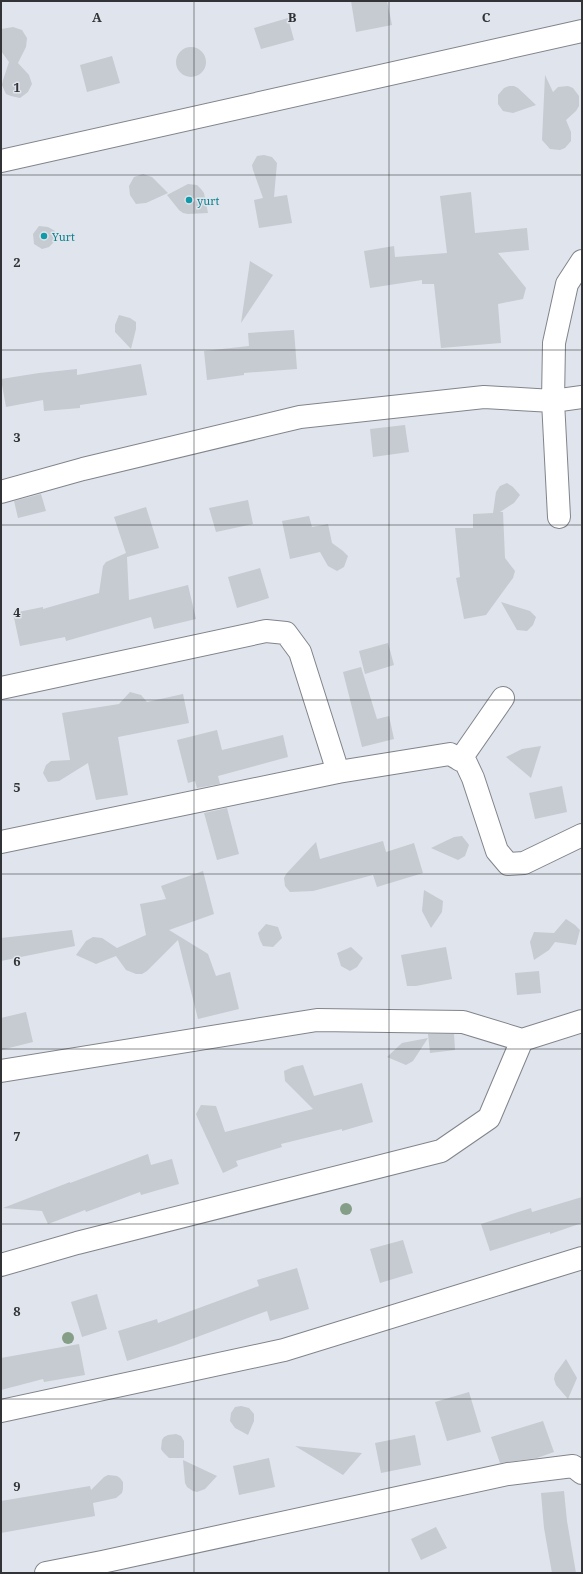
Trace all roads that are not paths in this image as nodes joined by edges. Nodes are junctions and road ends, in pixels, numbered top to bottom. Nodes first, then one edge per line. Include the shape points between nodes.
1 (582, 31) edge
2 (1, 161) edge
3 (582, 261) edge
4 (582, 397) edge
5 (553, 401) junction
6 (1, 492) edge
7 (559, 517) dead end
8 (1, 688) edge
9 (503, 698) dead end
10 (460, 760) junction
11 (338, 772) junction
12 (582, 835) edge
13 (1, 842) edge
14 (582, 1021) edge
15 (522, 1040) junction
16 (1, 1071) edge
17 (582, 1258) edge
18 (1, 1265) edge
19 (1, 1411) edge
20 (582, 1473) edge
21 (46, 1573) edge

1 - 2 street
3 - 5 street via 567,284 554,343
4 - 5 street
5 - 6 street via 484,397 300,417 83,469
5 - 7 street
8 - 11 street via 266,632 286,633 300,652
9 - 10 street
10 - 11 street via 450,754
10 - 12 street via 466,763 473,778 497,851 508,864 524,863
11 - 13 street
14 - 15 street
15 - 16 street via 463,1022 317,1020
15 - 18 street via 489,1118 441,1150 84,1241
17 - 19 street via 284,1350
20 - 21 street via 573,1466 508,1474

